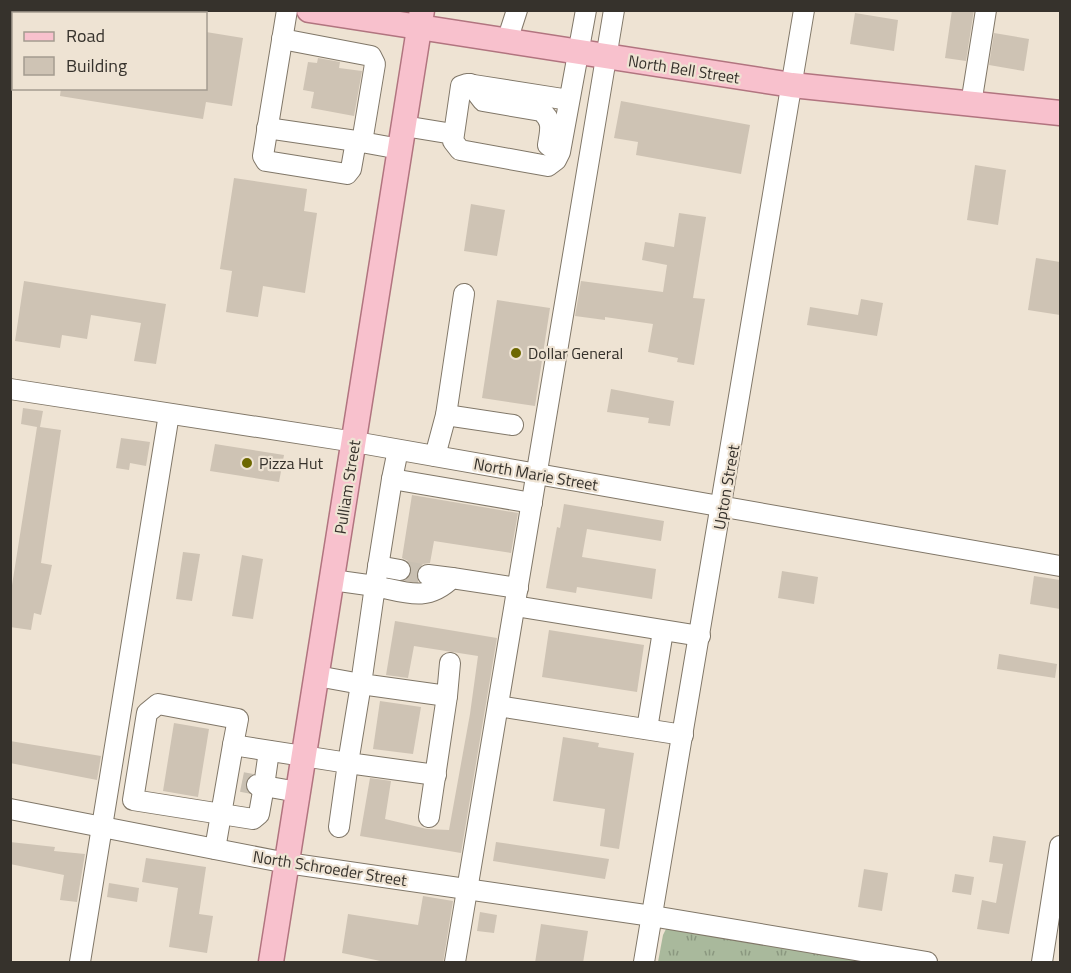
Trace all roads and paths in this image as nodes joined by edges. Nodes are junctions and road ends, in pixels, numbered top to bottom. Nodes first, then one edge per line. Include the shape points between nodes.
1 (287, 10) edge
2 (517, 10) edge
3 (586, 10) edge
4 (614, 10) edge
5 (804, 10) edge
6 (986, 10) edge
7 (323, 12) edge
8 (364, 15) edge
9 (420, 19) edge
10 (282, 39) junction
11 (507, 41) junction
12 (579, 52) junction
13 (606, 57) junction
14 (470, 84) junction
15 (792, 85) junction
16 (569, 100) junction
17 (971, 104) junction
18 (1060, 113) edge
19 (267, 128) junction
20 (453, 134) junction
21 (402, 138) junction
22 (359, 142) junction
23 (560, 152) junction
24 (464, 294) dead end
25 (10, 389) edge
26 (169, 414) junction
27 (446, 416) junction
28 (513, 425) dead end
29 (355, 442) junction
30 (398, 450) junction
31 (435, 456) junction
32 (537, 474) junction
33 (393, 479) junction
34 (532, 503) junction
35 (723, 507) junction
36 (378, 566) junction
37 (1060, 566) edge
38 (400, 570) tunnel mouth
39 (428, 575) tunnel mouth
40 (452, 578) junction
41 (332, 580) junction
42 (375, 586) junction
43 (516, 597) junction
44 (663, 631) junction
45 (700, 636) junction
46 (450, 663) dead end
47 (317, 676) junction
48 (361, 684) junction
49 (447, 696) junction
50 (498, 706) junction
51 (647, 729) junction
52 (683, 735) junction
53 (233, 745) junction
54 (269, 751) junction
55 (304, 756) junction
56 (348, 763) junction
57 (436, 775) junction
58 (248, 783) junction
59 (298, 792) junction
60 (133, 800) junction
61 (10, 809) edge
62 (220, 815) junction
63 (429, 817) dead end
64 (102, 827) junction
65 (339, 827) dead end
66 (126, 832) junction
67 (1060, 846) edge
68 (215, 849) junction
69 (287, 863) junction
70 (467, 889) junction
71 (652, 916) junction
72 (901, 961) edge
73 (80, 963) edge
74 (272, 963) edge
75 (455, 963) edge
76 (644, 963) edge
77 (927, 963) edge
78 (1042, 963) edge

1 - 10 street
2 - 11 street
3 - 12 street
4 - 13 street
5 - 15 street, Upton Street
6 - 17 street
7 - 8 main road, North Bell Street
8 - 9 main road, North Bell Street
9 - 11 main road, North Bell Street
9 - 21 main road, Pulliam Street
10 - 19 street
10 - 22 street via 371,56 375,64
11 - 12 main road, North Bell Street
12 - 13 main road, North Bell Street
12 - 16 street
13 - 15 main road, North Bell Street
13 - 32 street
14 - 16 street
14 - 20 street via 461,86
14 - 23 street via 483,102 541,111 552,124 548,145
15 - 17 main road, North Bell Street
15 - 35 street, Upton Street
16 - 23 street
17 - 18 main road, North Bell Street
19 - 22 street
19 - 22 street via 262,156 266,161 347,174
20 - 21 street
20 - 23 street via 460,150 548,165
21 - 22 street
21 - 29 main road, Pulliam Street
24 - 27 street
25 - 26 street, North Marie Street
26 - 29 street, North Marie Street
26 - 64 street
27 - 28 street
27 - 31 street
29 - 30 street, North Marie Street
29 - 41 main road, Pulliam Street
30 - 31 street, North Marie Street
30 - 33 street
31 - 32 street, North Marie Street
32 - 34 street
32 - 35 street, North Marie Street
33 - 34 street
33 - 36 street
34 - 43 street
35 - 37 street, North Marie Street
35 - 45 street, Upton Street
36 - 38 street
36 - 42 street
39 - 40 street
40 - 42 street via 439,591 419,595
40 - 43 street
41 - 42 street
41 - 47 main road, Pulliam Street
42 - 48 street
43 - 44 street
43 - 50 street
44 - 45 street
44 - 51 street
45 - 52 street, Upton Street
46 - 49 street
47 - 48 street
47 - 55 main road, Pulliam Street
48 - 49 street
48 - 56 street
49 - 57 street
50 - 51 street
50 - 70 street
51 - 52 street
52 - 71 street, Upton Street
53 - 54 street
53 - 58 street
53 - 60 street via 238,719 158,704 147,713
54 - 55 street
54 - 58 street
55 - 56 street
55 - 59 main road, Pulliam Street
56 - 57 street
56 - 65 street
57 - 63 street
58 - 59 street
58 - 62 street
58 - 62 street via 259,814 253,819
59 - 69 main road, Pulliam Street
60 - 62 street
60 - 66 street
61 - 64 street, North Schroeder Street
62 - 68 street
64 - 66 street, North Schroeder Street
64 - 73 street
66 - 68 street, North Schroeder Street
67 - 78 street
68 - 69 street, North Schroeder Street
69 - 70 street, North Schroeder Street
69 - 74 main road, Pulliam Street
70 - 71 street, North Schroeder Street
70 - 75 street
71 - 72 street, North Schroeder Street
71 - 76 street, Upton Street
72 - 77 street, North Schroeder Street

